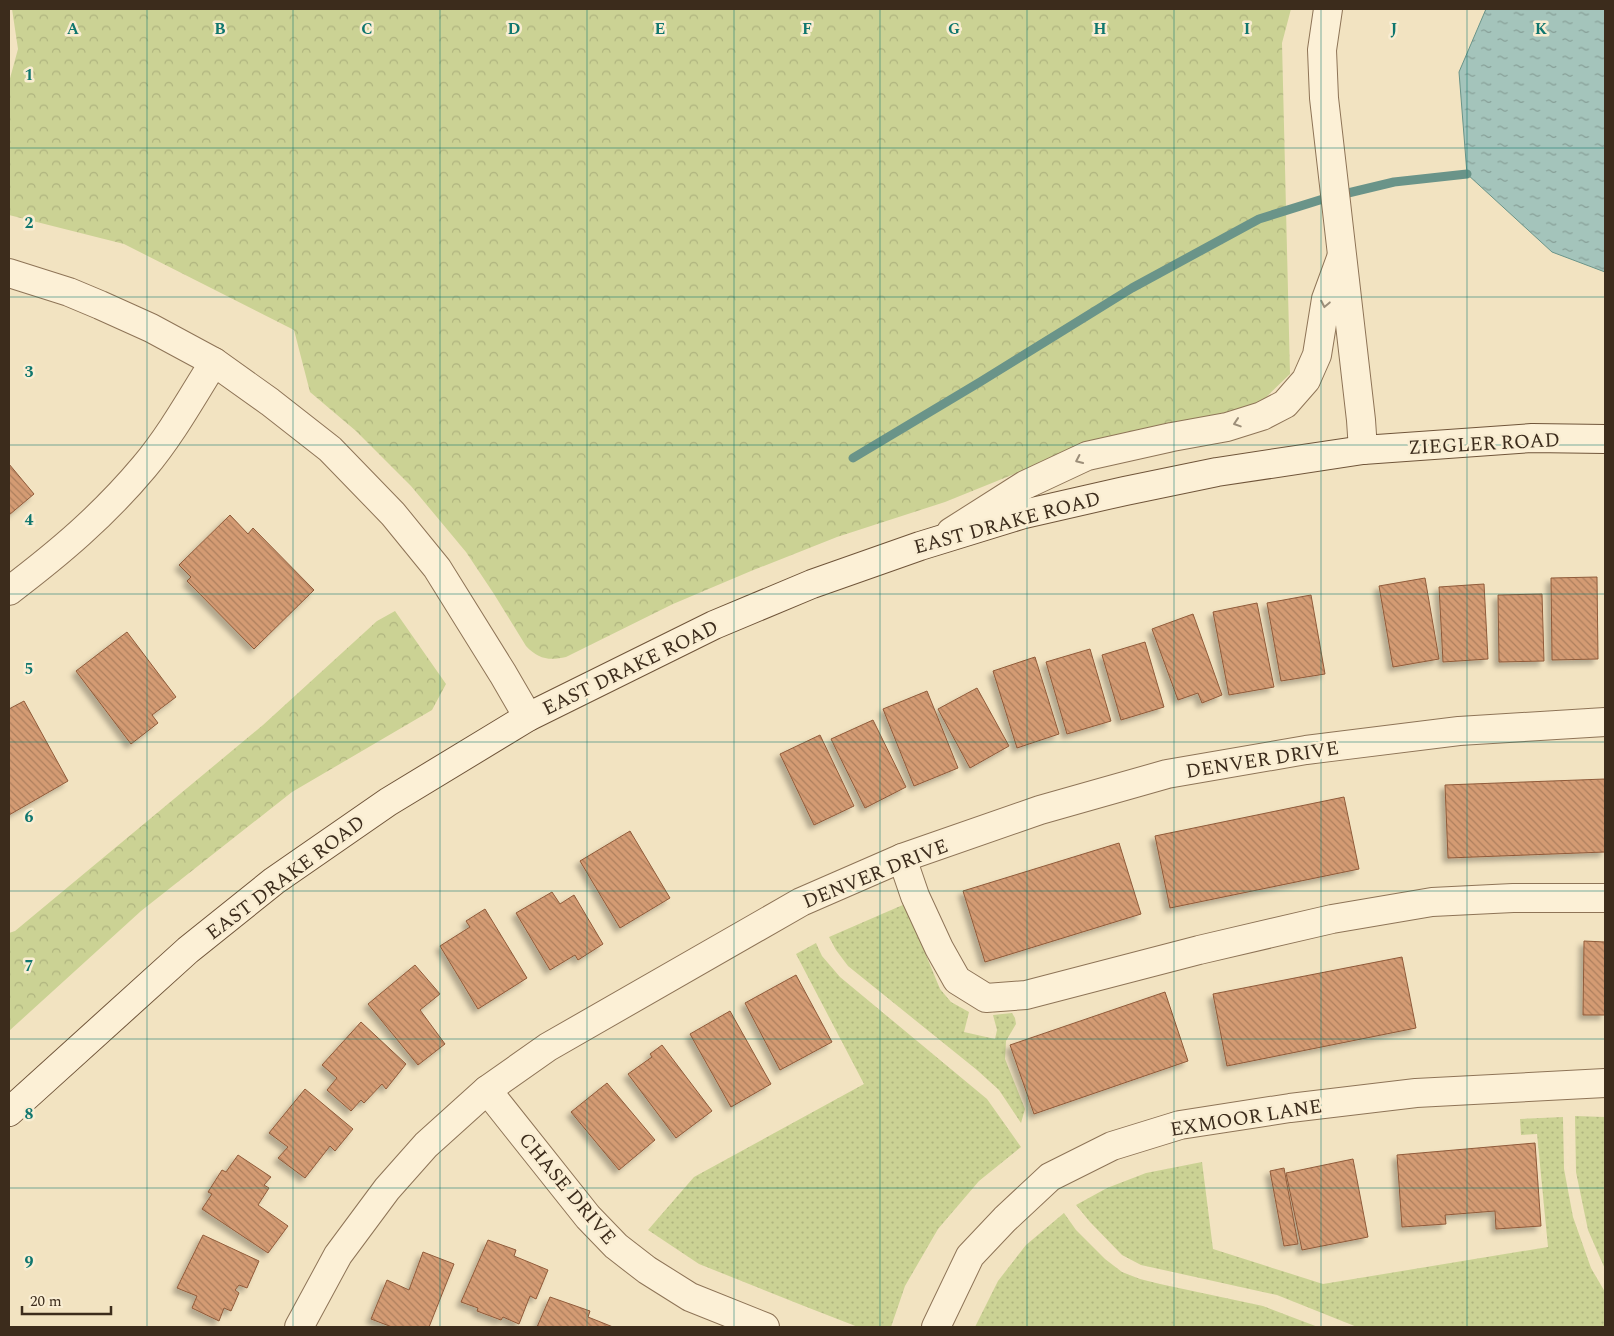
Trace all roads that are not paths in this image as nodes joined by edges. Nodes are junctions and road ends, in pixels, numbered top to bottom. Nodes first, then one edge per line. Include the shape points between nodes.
1 (1328, 9) edge
2 (1341, 258) junction
3 (9, 273) edge
4 (214, 362) junction
5 (1605, 439) edge
6 (1363, 450) junction
7 (940, 539) junction
8 (9, 591) edge
9 (528, 717) junction
10 (1605, 722) edge
11 (902, 858) junction
12 (1605, 898) edge
13 (1605, 1082) edge
14 (487, 1090) junction
15 (9, 1112) edge
16 (937, 1324) edge
17 (299, 1327) edge
18 (765, 1327) edge

1 - 2 street via 1322,50 1324,98
2 - 6 street
2 -> 7 street via 1326,299 1317,355 1306,380 1285,404 1262,416 1227,426 1087,456 1025,485
3 - 4 street via 100,304
4 - 8 street via 146,466 105,511 55,556
4 - 9 street via 330,449 394,514 437,568
5 - 6 street, ZIEGLER ROAD via 1532,438
6 - 7 street, EAST DRAKE ROAD via 1217,472 1125,491 1024,514
7 - 9 street, EAST DRAKE ROAD via 812,584 723,621
9 - 15 street, EAST DRAKE ROAD via 388,802 274,881 188,950
10 - 11 street, DENVER DRIVE via 1459,731 1306,750 1167,774 1040,810
11 - 12 street via 915,896 957,980 986,998 1026,995 1332,919 1432,902
11 - 14 street, DENVER DRIVE via 801,902 548,1048
13 - 16 street, EXMOOR LANE via 1416,1093 1290,1108 1180,1125 1112,1146 1050,1177 1005,1219 970,1256
14 - 17 street, DENVER DRIVE via 426,1145 387,1189 338,1255
14 - 18 street, CHASE DRIVE via 588,1217 616,1246 690,1297

